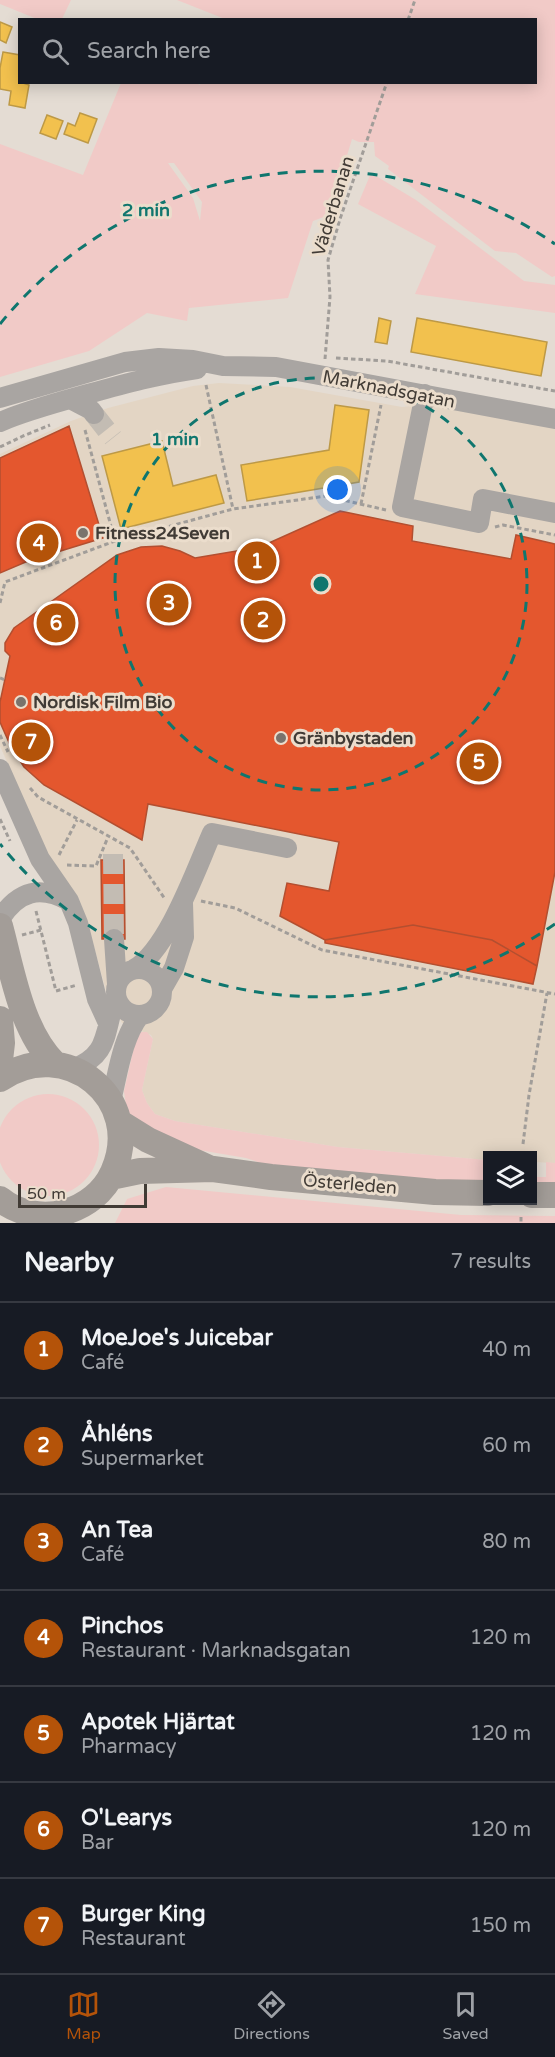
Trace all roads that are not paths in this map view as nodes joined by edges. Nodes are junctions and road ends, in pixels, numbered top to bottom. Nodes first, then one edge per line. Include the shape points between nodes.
1 (223, 366) junction
2 (424, 394) junction
3 (0, 398) edge
4 (70, 399) junction
5 (93, 412) tunnel mouth
6 (555, 419) edge
7 (0, 422) edge
8 (555, 513) edge
9 (5, 763) edge
10 (287, 848) dead end
11 (69, 901) junction
12 (177, 901) junction
13 (0, 919) edge
14 (10, 930) edge
15 (124, 979) junction
16 (162, 989) junction
17 (140, 1015) junction
18 (0, 1019) edge
19 (108, 1023) junction
20 (0, 1060) edge
21 (64, 1066) junction
22 (0, 1079) edge
23 (115, 1111) junction
24 (213, 1169) junction
25 (111, 1177) junction
26 (483, 1193) edge
27 (555, 1196) edge
28 (93, 1198) junction
29 (0, 1200) edge
30 (527, 1206) edge
31 (40, 1219) edge
32 (86, 1223) edge

1 - 2 street, Marknadsgatan via 276,367
1 - 3 street, Marknadsgatan via 159,358 125,362
1 - 4 street, Marknadsgatan via 172,372
2 - 6 street, Marknadsgatan
2 - 8 street via 402,507 479,523 483,499
4 - 5 street
4 - 7 street, Marknadsgatan
9 - 11 street via 40,860
10 - 12 street via 212,833
11 - 13 street via 54,893 36,891 6,909
11 - 19 street via 97,999
12 - 15 street via 154,952
12 - 16 street via 184,937
14 - 21 main road, Österleden via 31,1031 45,1054
15 - 16 street via 149,971 156,975
15 - 17 street via 120,1006
15 - 19 street
16 - 17 street via 159,1004
17 - 23 street via 127,1038
18 - 20 main road
19 - 21 street via 101,1048 89,1061
21 - 22 main road via 24,1066
21 - 23 main road, Österleden via 98,1085
23 - 24 main road, Österleden via 148,1140
23 - 25 main road via 120,1150
24 - 25 main road, Österleden via 140,1171
24 - 26 main road, Österleden
25 - 28 main road
27 - 30 main road
28 - 31 main road via 72,1210
28 - 32 main road
29 - 31 main road

